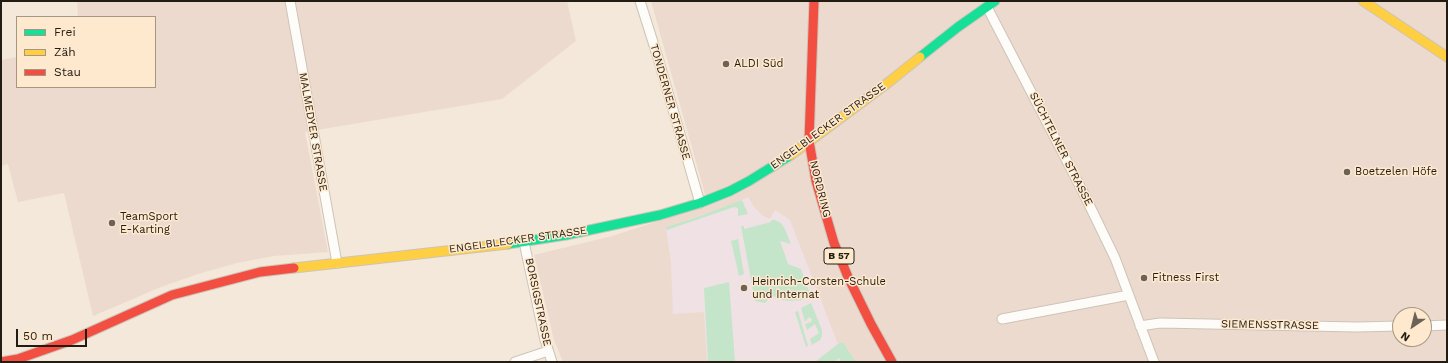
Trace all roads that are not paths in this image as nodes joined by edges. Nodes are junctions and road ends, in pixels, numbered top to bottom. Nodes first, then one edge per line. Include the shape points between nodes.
1 (290, 1) edge
2 (814, 1) edge
3 (995, 1) edge
4 (1363, 1) edge
5 (640, 2) edge
6 (987, 7) junction
7 (1447, 57) edge
8 (809, 141) junction
9 (700, 203) junction
10 (524, 242) junction
11 (336, 263) junction
12 (1129, 295) junction
13 (1002, 319) dead end
14 (1447, 325) edge
15 (1140, 326) junction
16 (1392, 326) edge
17 (1432, 326) edge
18 (548, 351) junction
19 (18, 360) edge
20 (1, 362) edge
21 (515, 362) edge
22 (552, 362) edge
23 (892, 362) edge
24 (1154, 362) edge

1 - 11 street, MALMEDYER STRASSE
2 - 8 street, NORDRING / B 57
3 - 6 street, ENGELBLECKER STRASSE
4 - 7 street
5 - 9 street, TONDERNER STRASSE
6 - 8 street, ENGELBLECKER STRASSE
6 - 12 street, SÜCHTELNER STRASSE via 1084,192 1116,258
8 - 9 street, ENGELBLECKER STRASSE via 749,181
8 - 23 street, NORDRING / B 57 via 816,181 834,243 851,284
9 - 10 street, ENGELBLECKER STRASSE via 660,215
10 - 11 street, ENGELBLECKER STRASSE
10 - 18 street, BORSIGSTRASSE
11 - 19 street, ENGELBLECKER STRASSE via 260,272 172,295 72,340
12 - 13 street
12 - 15 street, SÜCHTELNER STRASSE
14 - 17 street
15 - 16 street, SIEMENSSTRASSE via 1160,323
15 - 24 street, SÜCHTELNER STRASSE
18 - 21 street
18 - 22 street, BORSIGSTRASSE
19 - 20 street, ENGELBLECKER STRASSE

